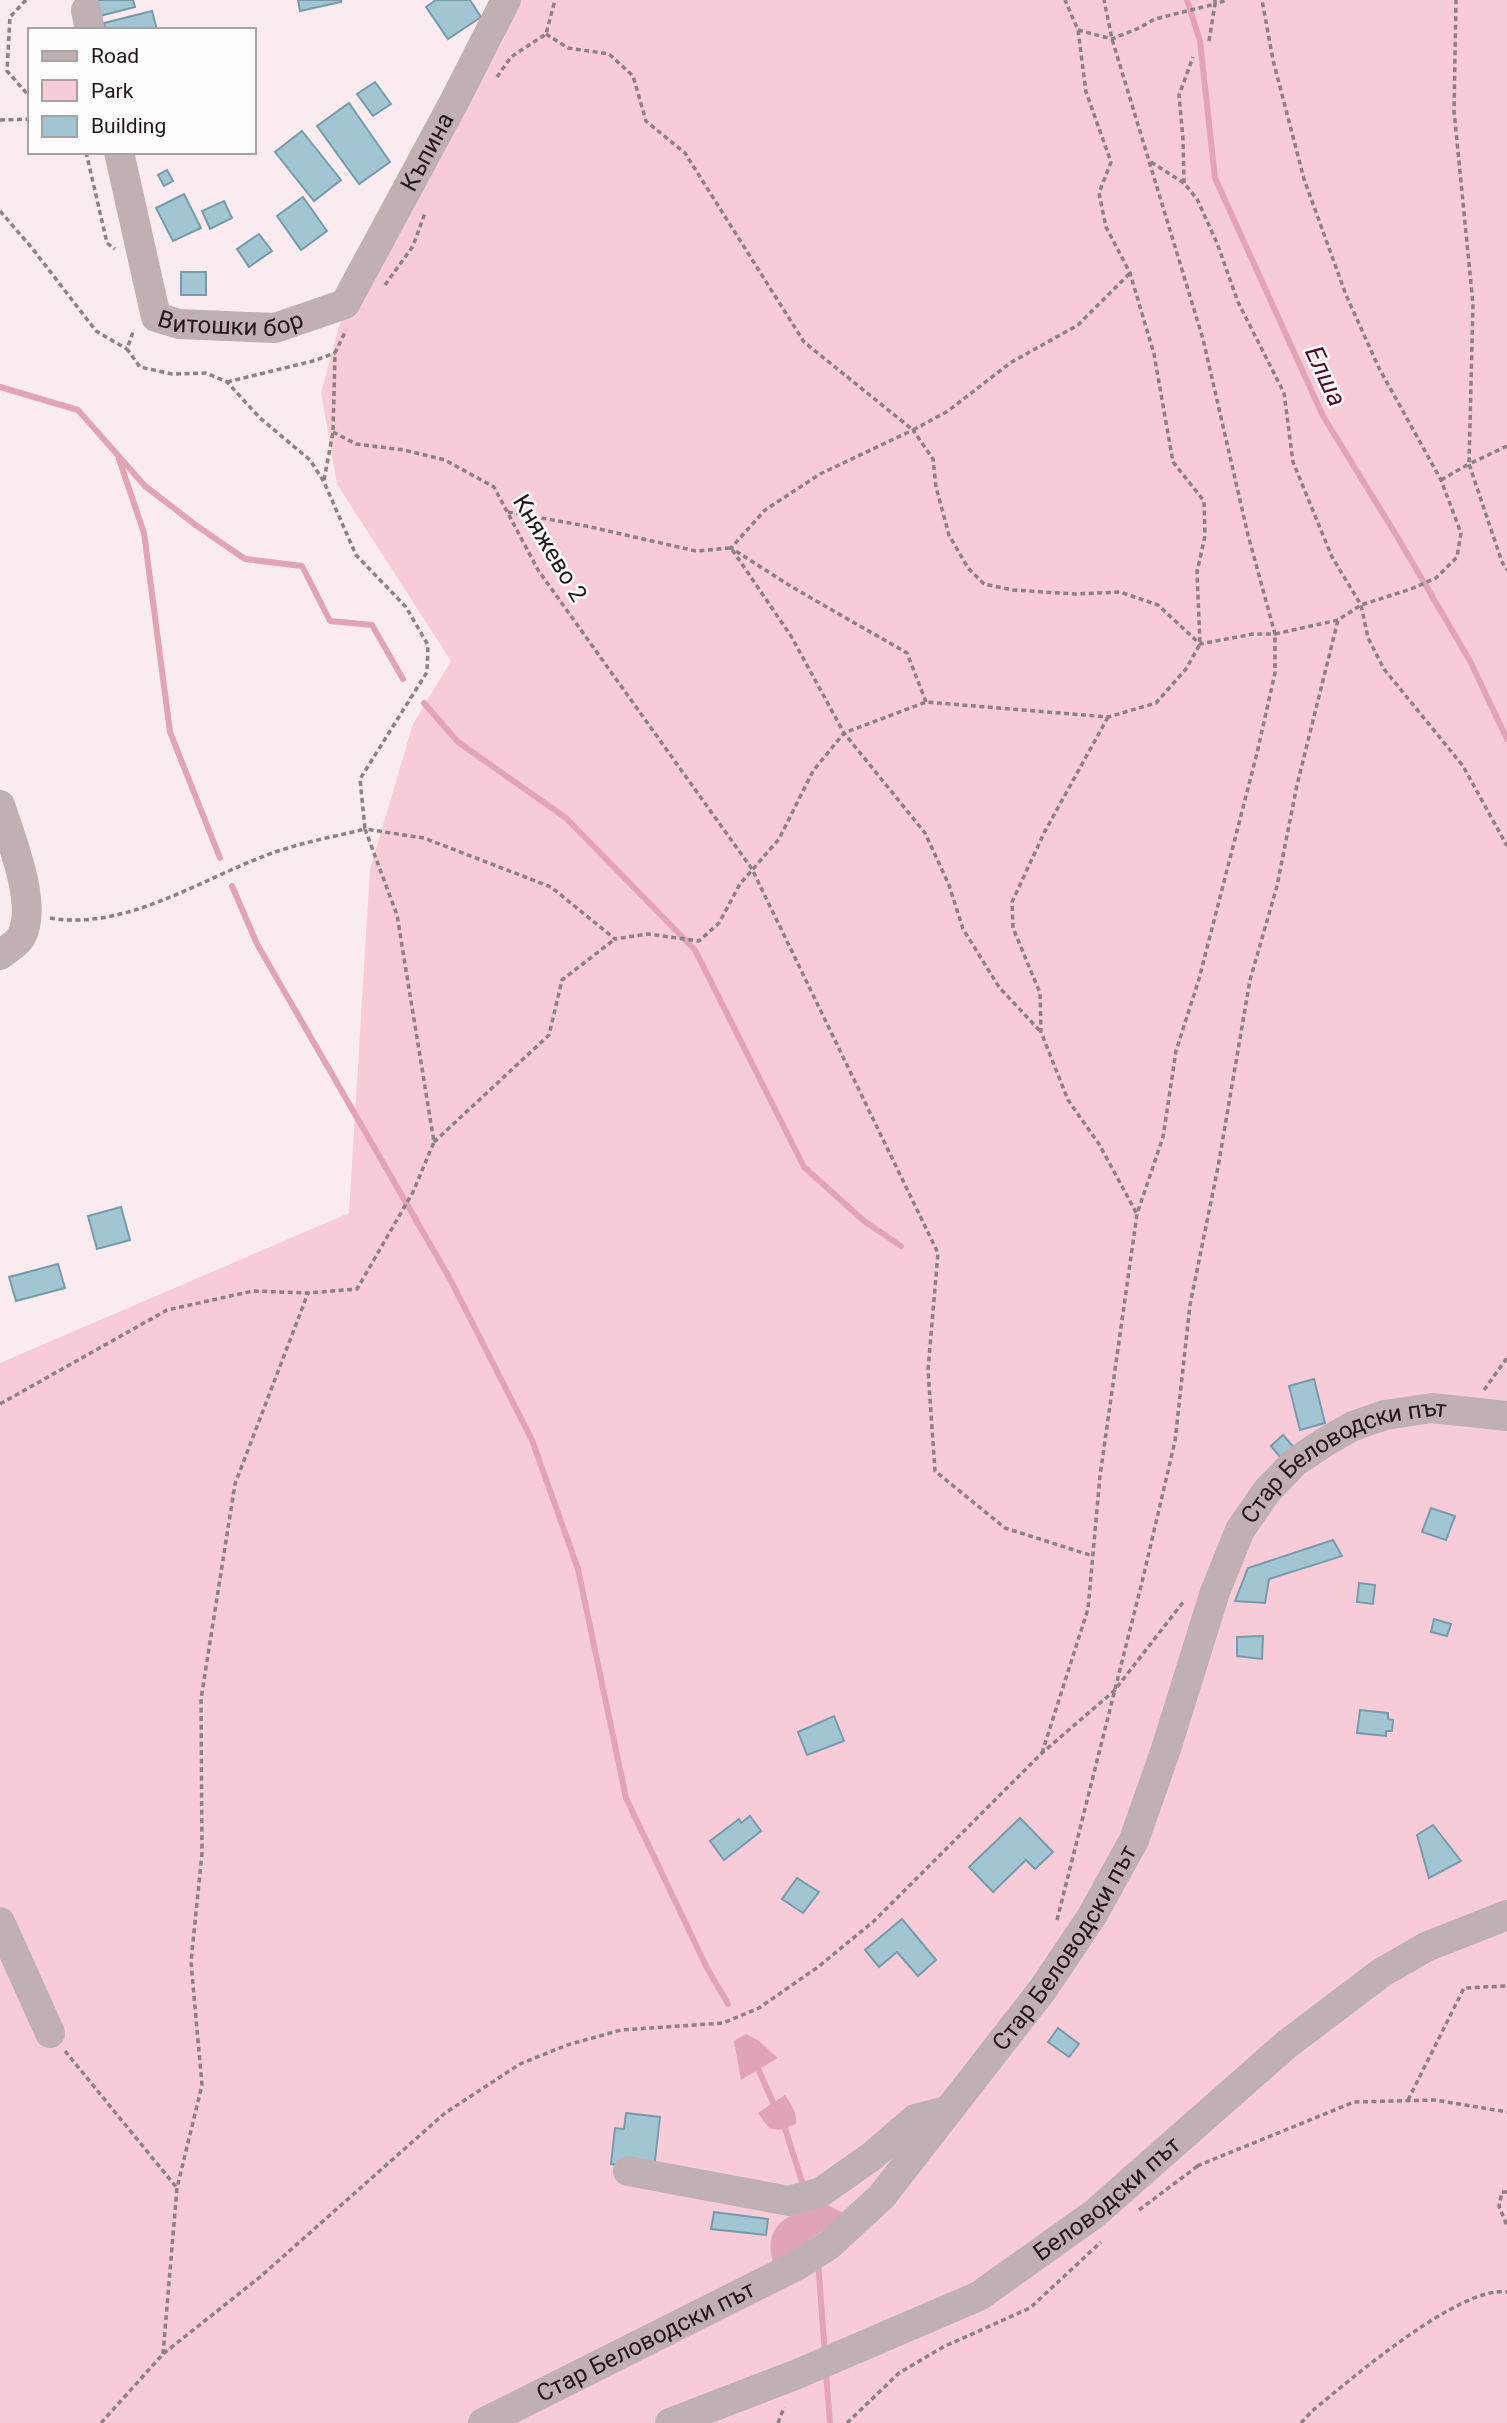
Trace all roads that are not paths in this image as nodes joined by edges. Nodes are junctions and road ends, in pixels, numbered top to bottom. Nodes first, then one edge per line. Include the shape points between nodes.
1 (506, 0) edge
2 (119, 154) edge
3 (346, 316) joint
4 (0, 804) edge
5 (0, 955) edge
6 (1507, 1416) edge
7 (1507, 1915) edge
8 (0, 1922) edge
9 (50, 2033) road end
10 (946, 2111) junction
11 (628, 2171) dead end
12 (484, 2423) edge
13 (670, 2423) edge

1 - 3 street, Къпина
2 - 3 street, Витошки бор via 156,317 179,324 275,328
4 - 5 street via 26,889 27,914 21,938
6 - 10 street, Стар Беловодски път via 1432,1408 1385,1415 1353,1426 1295,1462 1267,1491 1240,1530 1215,1592 1134,1840 1092,1916 1043,1989
7 - 13 street, Беловодски път via 1426,1947 1381,1973 1286,2045 1094,2214 979,2296
8 - 9 street
10 - 11 street via 915,2119 821,2192 789,2201
10 - 12 street, Стар Беловодски път via 882,2196 829,2245 796,2266

